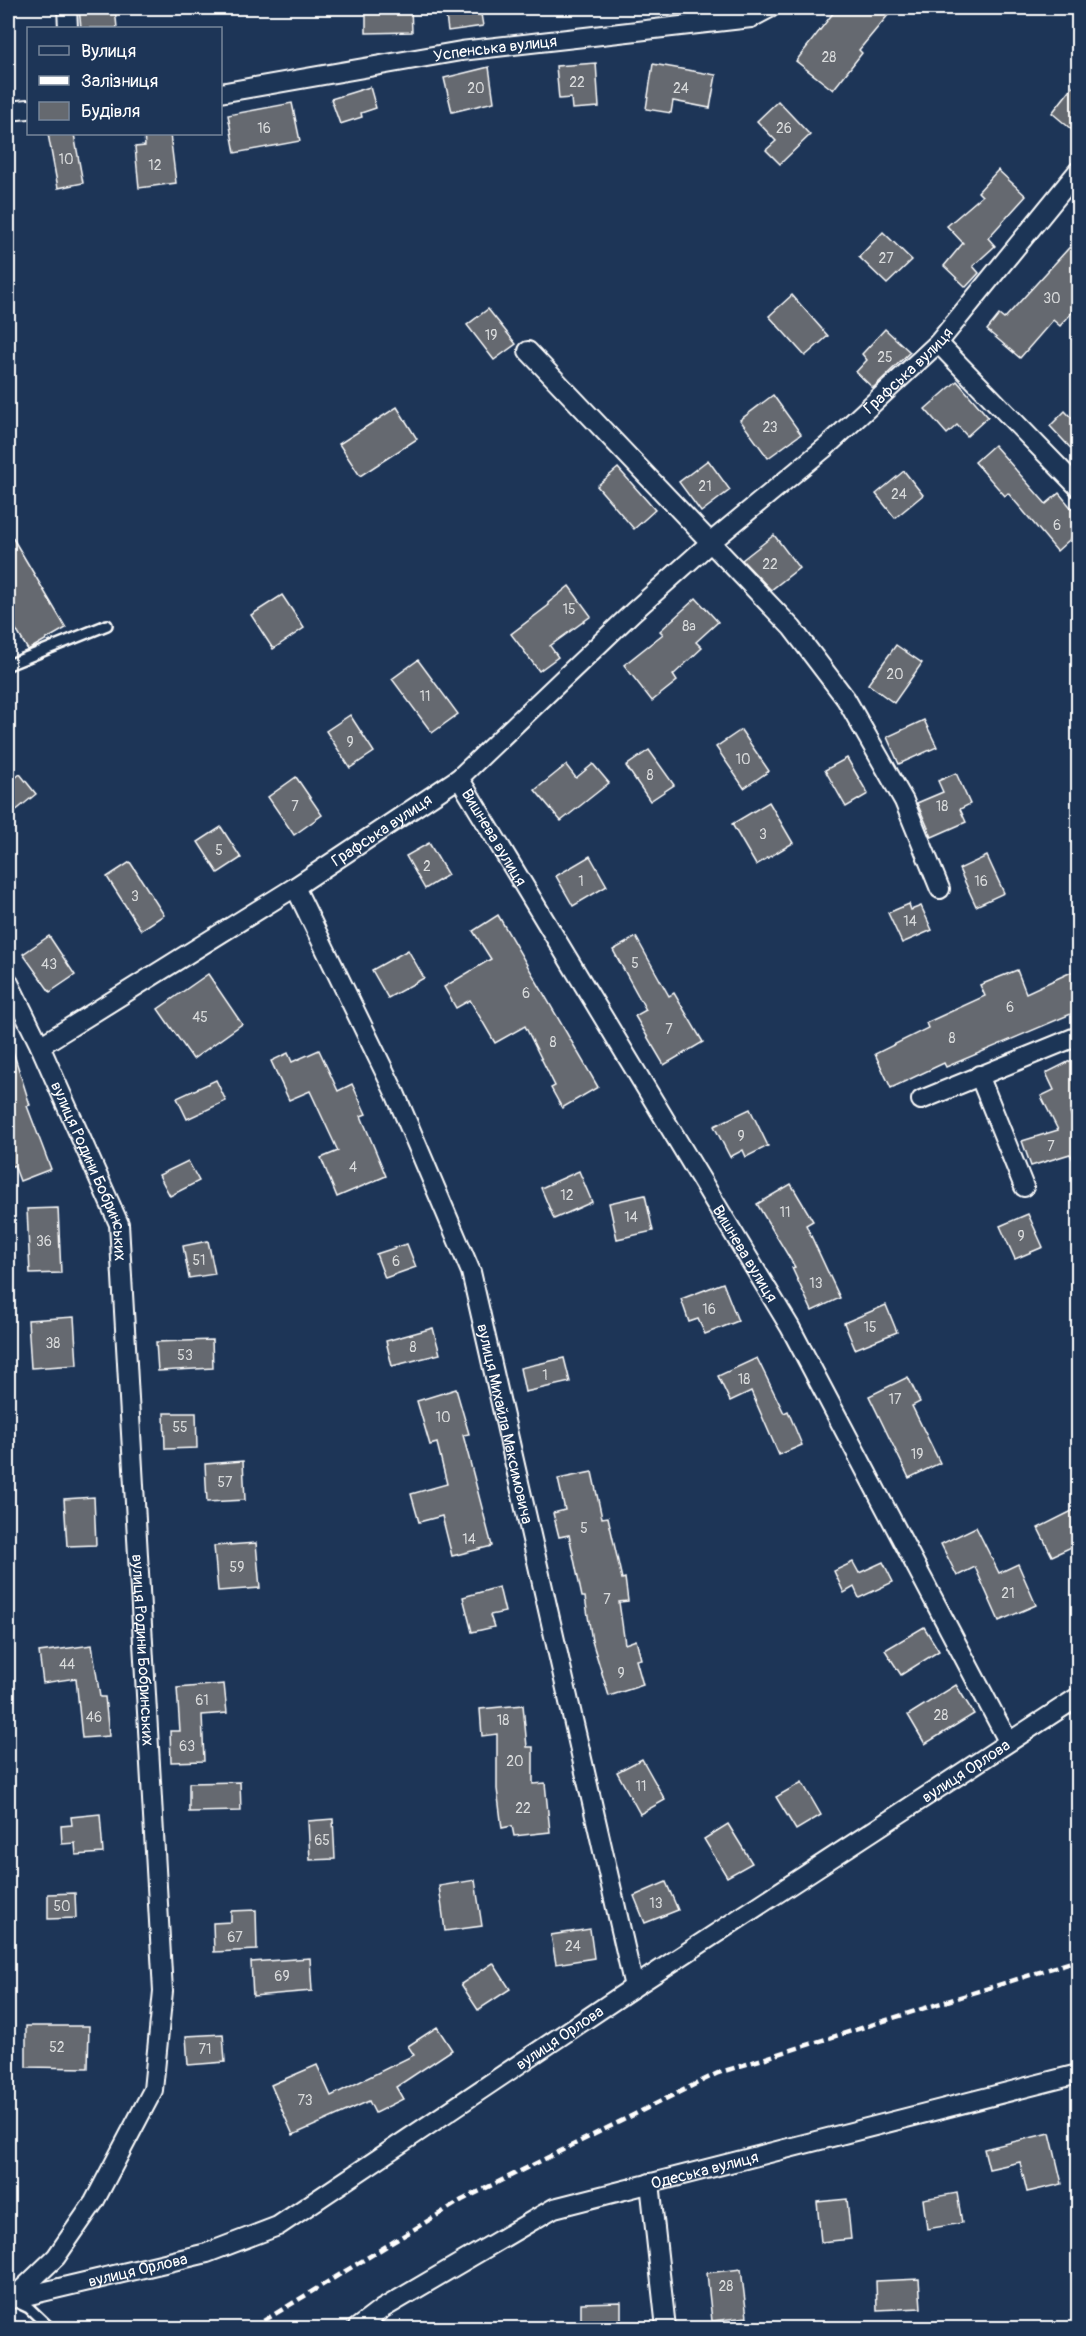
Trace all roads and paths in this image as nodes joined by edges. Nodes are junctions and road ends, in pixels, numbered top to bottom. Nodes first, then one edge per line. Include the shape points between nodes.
1 (68, 8) edge
2 (770, 8) edge
3 (68, 27) edge
4 (222, 93) edge
5 (27, 109) edge
6 (8, 111) edge
7 (1078, 171) edge
8 (938, 343) junction
9 (528, 351) dead end
10 (1078, 487) edge
11 (711, 542) junction
12 (107, 625) dead end
13 (8, 665) edge
14 (459, 778) junction
15 (295, 886) junction
16 (940, 889) dead end
17 (8, 981) edge
18 (1078, 1036) edge
19 (40, 1046) junction
20 (979, 1075) junction
21 (921, 1100) dead end
22 (1024, 1187) dead end
23 (1078, 1697) edge
24 (1008, 1741) junction
25 (634, 1987) junction
26 (1078, 2074) edge
27 (650, 2183) junction
28 (10, 2300) edge
29 (50, 2328) edge
30 (357, 2328) edge
31 (666, 2328) edge

1 - 3 street
2 - 4 street, Успенська вулиця via 751,18 461,51
5 - 6 street
7 - 8 street, Графська вулиця
8 - 10 street
8 - 11 street, Графська вулиця via 826,447
9 - 11 street
11 - 14 street, Графська вулиця
11 - 16 street via 792,628 846,699 904,801
12 - 13 lane
14 - 15 street, Графська вулиця
14 - 24 street, Вишнева вулиця via 790,1327
15 - 19 street, Графська вулиця
15 - 25 street, вулиця Михайла Максимовича via 395,1093 471,1272
17 - 19 street, вулиця Родини Бобринських
18 - 20 street
19 - 28 street, вулиця Родини Бобринських via 119,1224 163,1991 153,2090 94,2202 56,2257
20 - 21 street
20 - 22 street
23 - 24 street, вулиця Орлова
24 - 25 street, вулиця Орлова
25 - 28 street, вулиця Орлова via 278,2226 207,2253
26 - 27 street, Одеська вулиця
27 - 30 street, Одеська вулиця via 554,2208 382,2308
27 - 31 street
28 - 29 lane via 29,2308

